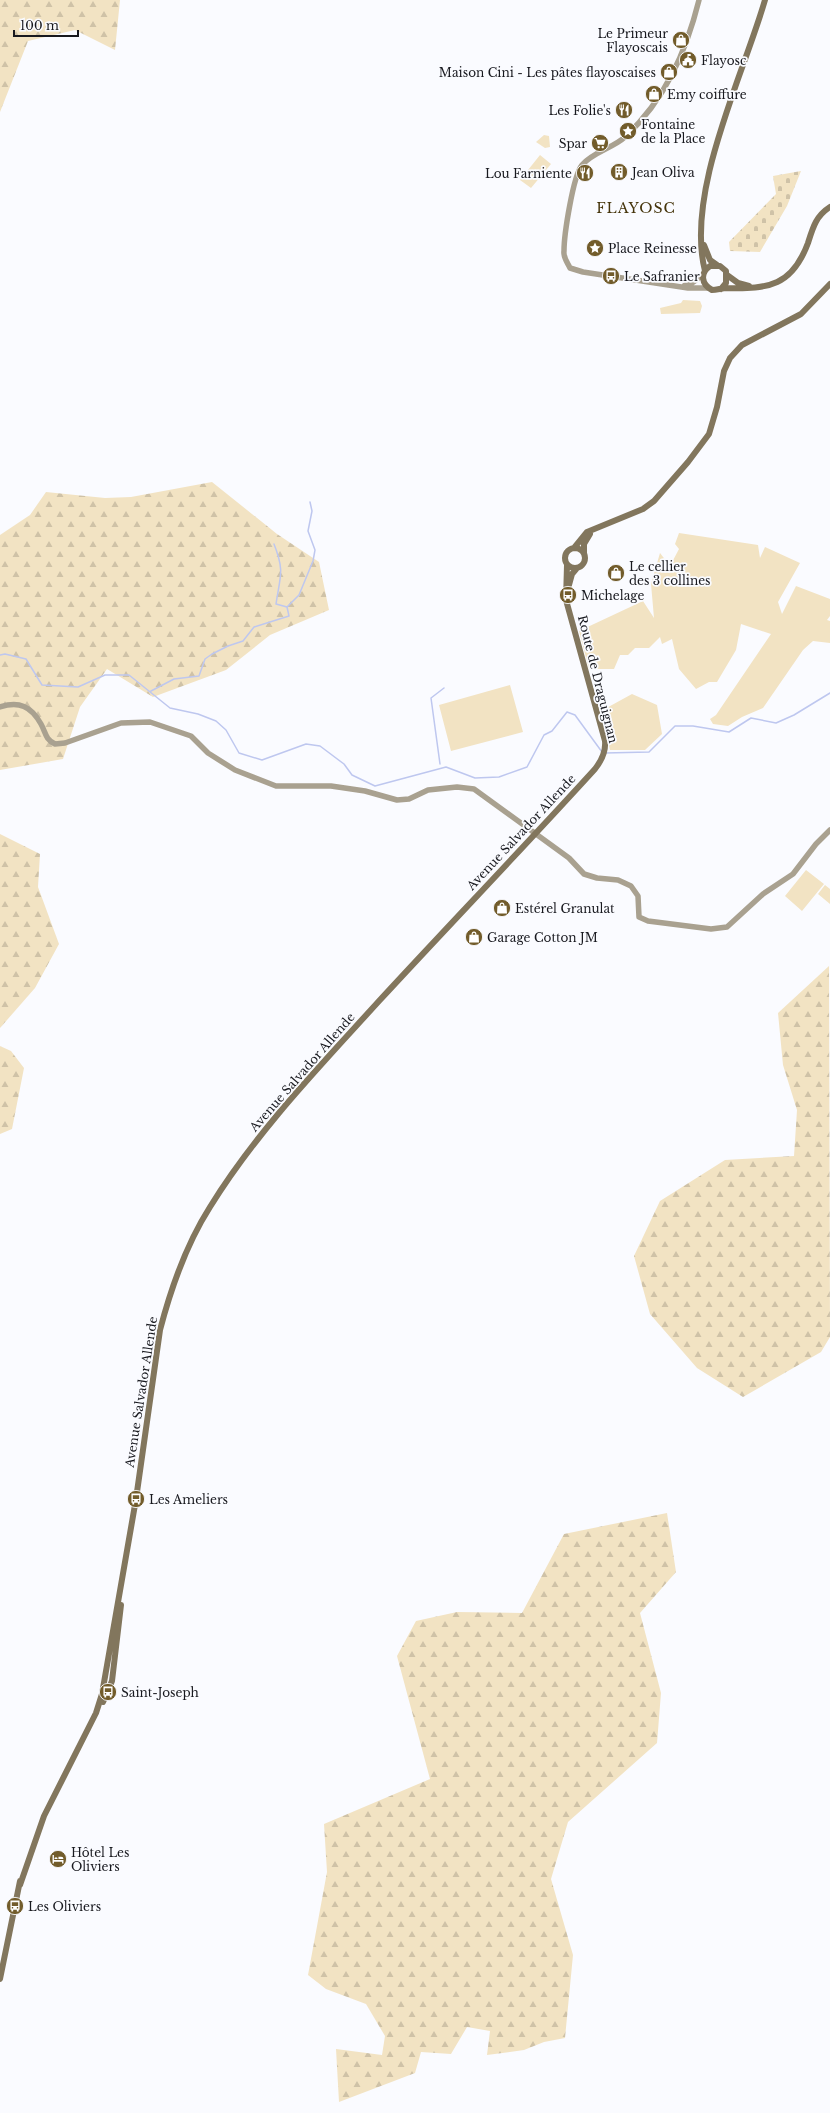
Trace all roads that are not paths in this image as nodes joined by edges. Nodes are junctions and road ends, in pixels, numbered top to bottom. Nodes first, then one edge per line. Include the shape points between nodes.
1 (699, 0) edge
2 (764, 0) edge
3 (830, 207) edge
4 (701, 234) junction
5 (717, 265) junction
6 (704, 273) junction
7 (727, 275) junction
8 (830, 284) edge
9 (677, 286) junction
10 (708, 288) junction
11 (721, 288) junction
12 (759, 288) junction
13 (597, 528) junction
14 (574, 548) junction
15 (584, 553) junction
16 (567, 565) junction
17 (577, 568) junction
18 (569, 609) junction
19 (0, 707) edge
20 (604, 752) joint
21 (830, 830) edge
22 (536, 832) junction
23 (543, 837) junction
24 (525, 845) junction
25 (0, 1979) edge

1 - 9 street via 682,54 669,82 655,103 624,138 582,165 574,184 564,250 570,268
2 - 4 main road via 718,142 704,202
3 - 12 main road via 817,218 795,269 776,283
4 - 5 main road via 706,252
4 - 6 main road
5 - 6 main road via 710,266
5 - 7 main road via 723,268
6 - 9 street via 692,283
6 - 10 main road via 704,282
7 - 11 main road via 726,283
7 - 12 main road via 743,285
8 - 13 main road via 801,314 742,345 730,358 724,371 709,434 668,486 642,509
9 - 10 street
10 - 11 main road
11 - 12 main road
13 - 14 main road via 587,532
13 - 15 main road via 586,539
14 - 15 main road
14 - 16 main road via 565,554
15 - 17 main road via 584,562
16 - 17 main road
16 - 18 main road, Route de Draguignan via 565,594
17 - 18 main road, Route de Draguignan via 570,581
18 - 20 main road, Route de Draguignan via 605,740
19 - 22 street via 17,704 28,709 41,724 46,737 55,744 65,743 122,723 150,722 191,736 208,753 236,770 276,786 331,786 365,791 397,800 409,799 428,790 457,787 474,789
20 - 22 main road, Avenue Salvador Allende via 595,769
21 - 23 street via 786,880 763,894 727,927 718,929 641,919 638,912 638,896 631,886 618,880 584,874
22 - 23 street
22 - 24 main road, Avenue Salvador Allende
23 - 24 street
24 - 25 main road, Avenue Salvador Allende via 285,1105 203,1220 181,1269 160,1330 125,1566 112,1681 44,1816 20,1885

